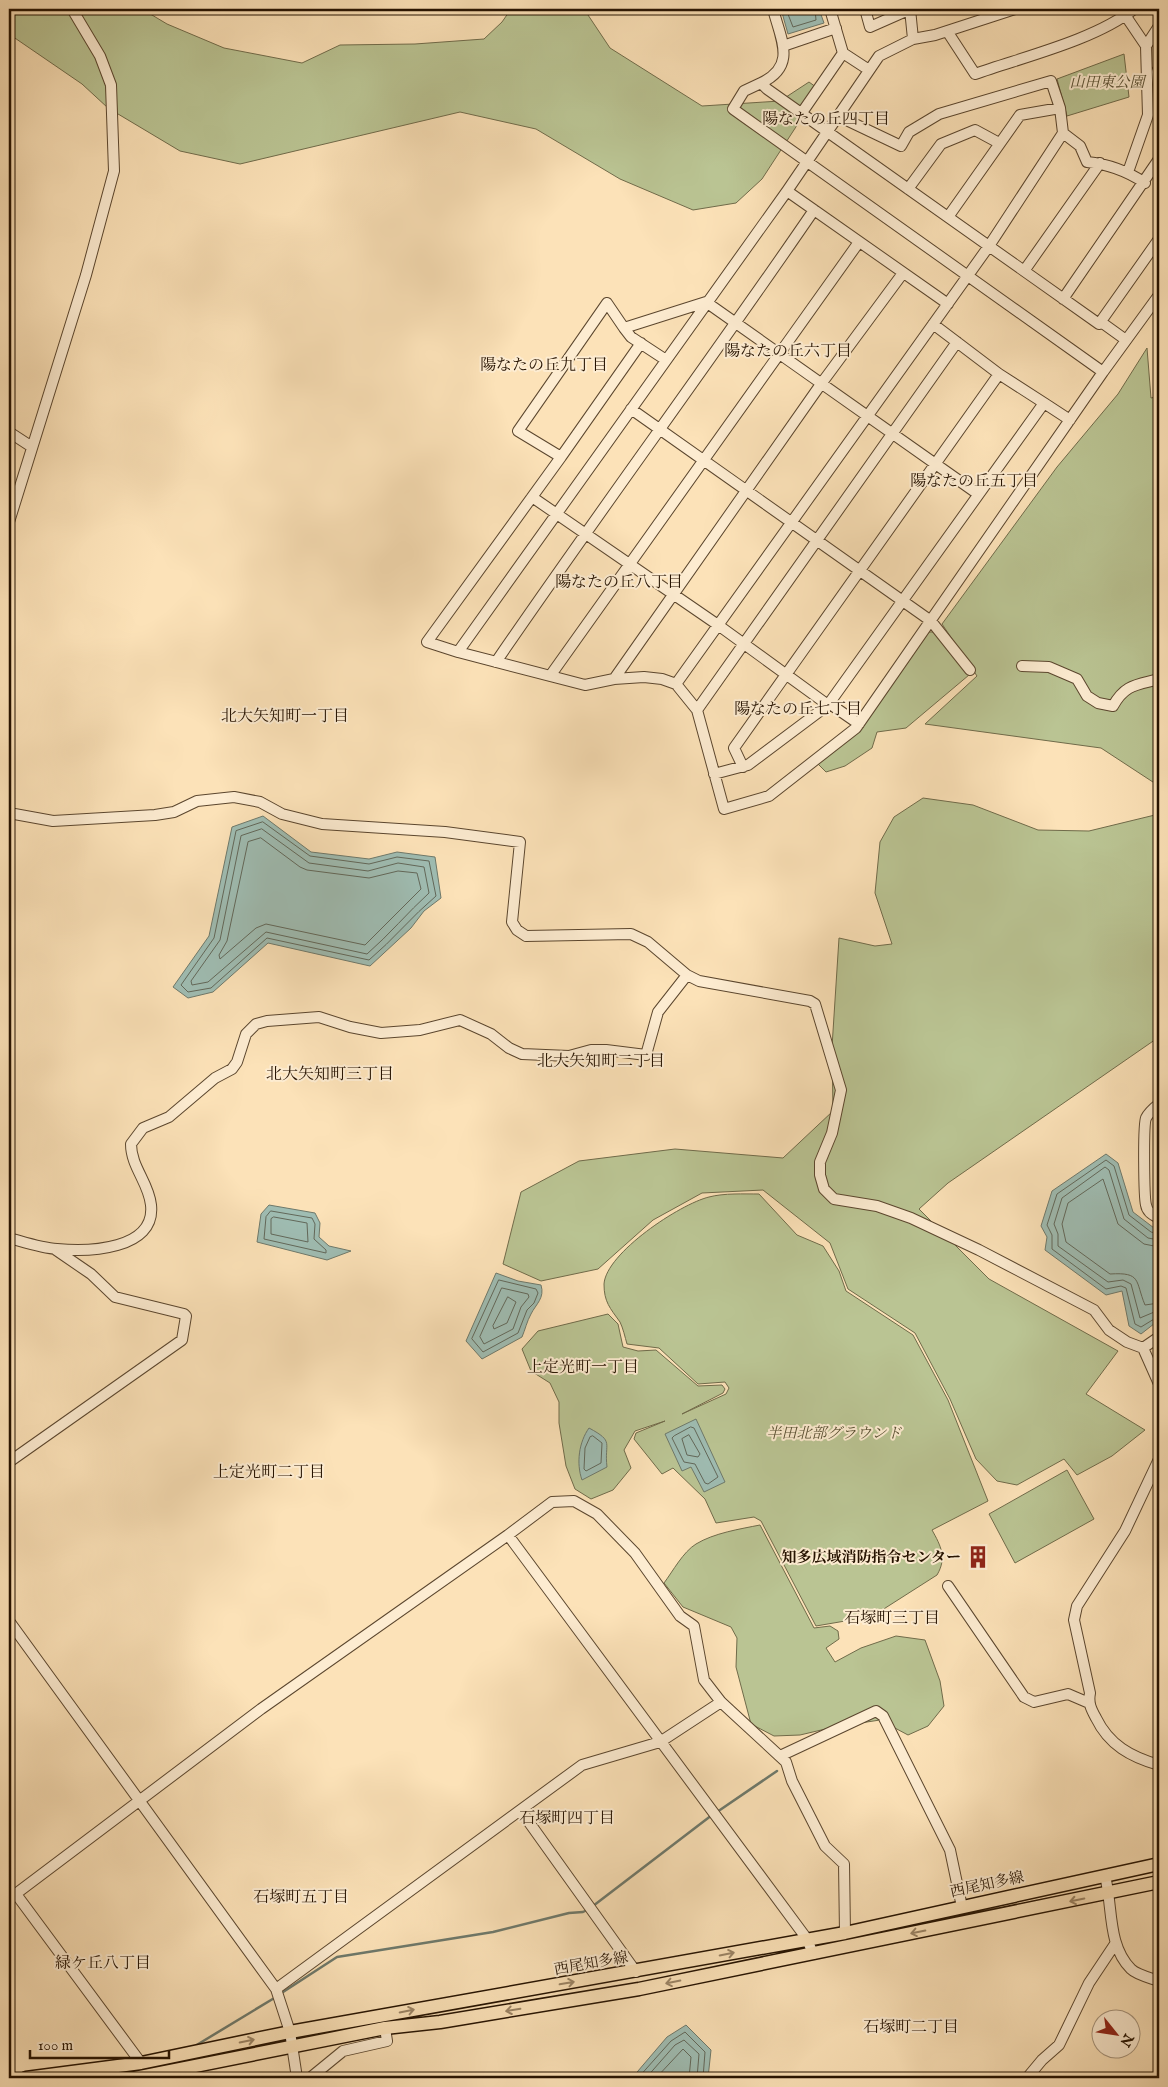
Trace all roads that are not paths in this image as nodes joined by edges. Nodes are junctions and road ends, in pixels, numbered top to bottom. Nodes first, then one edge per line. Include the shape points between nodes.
1 (72, 9) edge
2 (773, 9) edge
3 (830, 9) edge
4 (865, 9) edge
5 (1015, 9) edge
6 (1134, 9) edge
7 (910, 10) edge
8 (1123, 12) edge
9 (1159, 26) edge
10 (836, 28) junction
11 (946, 31) junction
12 (913, 39) junction
13 (783, 46) junction
14 (1146, 46) junction
15 (843, 54) junction
16 (1159, 68) edge
17 (869, 70) junction
18 (761, 83) junction
19 (1159, 96) edge
20 (1060, 108) junction
21 (801, 114) junction
22 (838, 116) junction
23 (827, 131) junction
24 (1062, 133) junction
25 (999, 143) junction
26 (1159, 159) edge
27 (806, 162) junction
28 (1100, 163) junction
29 (1128, 172) junction
30 (1145, 182) junction
31 (908, 189) junction
32 (787, 191) junction
33 (814, 210) junction
34 (948, 217) junction
35 (1159, 239) edge
36 (859, 242) junction
37 (989, 246) junction
38 (1024, 271) junction
39 (904, 273) junction
40 (967, 276) junction
41 (1159, 295) edge
42 (1063, 299) junction
43 (706, 302) junction
44 (948, 304) junction
45 (1101, 322) junction
46 (736, 324) junction
47 (933, 324) junction
48 (624, 328) junction
49 (1126, 340) junction
50 (957, 342) junction
51 (640, 343) junction
52 (778, 354) junction
53 (666, 360) junction
54 (1103, 372) junction
55 (999, 374) junction
56 (821, 384) junction
57 (1044, 403) junction
58 (631, 409) junction
59 (866, 416) junction
60 (1070, 420) junction
61 (661, 430) junction
62 (9, 432) edge
63 (892, 434) junction
64 (32, 447) junction
65 (561, 457) junction
66 (704, 460) junction
67 (934, 463) junction
68 (747, 491) junction
69 (978, 494) junction
70 (532, 496) junction
71 (557, 512) junction
72 (9, 522) edge
73 (790, 522) junction
74 (585, 532) junction
75 (817, 541) junction
76 (629, 563) junction
77 (860, 572) junction
78 (673, 593) junction
79 (904, 600) junction
80 (931, 621) junction
81 (718, 625) junction
82 (745, 644) junction
83 (458, 652) junction
84 (496, 662) junction
85 (1022, 666) dead end
86 (970, 670) dead end
87 (787, 674) junction
88 (550, 676) junction
89 (614, 679) junction
90 (1159, 679) edge
91 (676, 684) junction
92 (829, 705) junction
93 (697, 710) junction
94 (859, 724) junction
95 (743, 766) junction
96 (714, 774) junction
97 (9, 813) edge
98 (687, 975) junction
99 (1159, 1104) edge
100 (1159, 1218) edge
101 (9, 1238) edge
102 (55, 1249) junction
103 (1159, 1337) edge
104 (1143, 1348) junction
105 (1159, 1384) edge
106 (1159, 1459) edge
107 (9, 1462) edge
108 (508, 1535) junction
109 (948, 1586) dead end
110 (9, 1621) edge
111 (721, 1702) junction
112 (1089, 1703) junction
113 (660, 1742) junction
114 (780, 1756) junction
115 (1159, 1765) edge
116 (138, 1800) junction
117 (520, 1811) junction
118 (1159, 1864) edge
119 (1105, 1876) junction
120 (1159, 1882) edge
121 (1109, 1893) junction
122 (12, 1897) edge
123 (962, 1907) junction
124 (845, 1933) junction
125 (808, 1939) junction
126 (1115, 1944) junction
127 (814, 1954) junction
128 (636, 1972) junction
129 (1159, 1981) edge
130 (276, 1989) junction
131 (385, 2028) junction
132 (290, 2032) junction
133 (292, 2046) junction
134 (142, 2063) junction
135 (26, 2078) edge
136 (135, 2078) edge
137 (297, 2078) edge
138 (310, 2078) edge
139 (1027, 2078) edge

1 - 64 street via 100,56 112,85 114,171
2 - 13 street
3 - 10 street
4 - 7 street via 870,27
5 - 11 street
6 - 8 street
7 - 12 street
8 - 11 street via 1079,38 975,74
8 - 14 street
9 - 14 street
10 - 13 street
10 - 15 street
11 - 12 street
12 - 17 street via 879,56
13 - 18 street via 782,67
14 - 29 street via 1148,115
15 - 17 street
15 - 21 street
16 - 19 street
17 - 22 street
18 - 21 street
18 - 27 street via 744,91 733,109
20 - 22 street via 1051,81 939,114 909,132 901,146
20 - 24 street
20 - 25 street via 1020,115
21 - 23 street
22 - 23 street
23 - 27 street
23 - 31 street
24 - 28 street via 1080,146 1087,162
24 - 37 street
25 - 31 street via 976,130 941,144
25 - 34 street
26 - 30 street
27 - 32 street
27 - 40 street
28 - 29 street
28 - 38 street
29 - 30 street
30 - 42 street
31 - 34 street
32 - 33 street
32 - 43 street
33 - 36 street
33 - 46 street
34 - 37 street
35 - 45 street
36 - 39 street
36 - 52 street
37 - 38 street
37 - 40 street
38 - 42 street
39 - 44 street
39 - 56 street
40 - 44 street
40 - 54 street
41 - 49 street
42 - 45 street via 1099,324
43 - 46 street
43 - 48 street
43 - 53 street
44 - 47 street
45 - 49 street
46 - 52 street
46 - 61 street
47 - 50 street
47 - 59 street
48 - 51 street
48 - 65 street via 607,303 518,430
49 - 54 street
50 - 55 street
50 - 63 street
51 - 53 street
51 - 65 street
52 - 56 street
52 - 66 street
53 - 58 street
54 - 60 street
55 - 57 street
55 - 67 street
56 - 59 street
56 - 68 street
57 - 60 street
57 - 69 street
58 - 61 street
58 - 71 street
59 - 63 street
59 - 73 street
60 - 80 street
61 - 66 street
61 - 74 street
62 - 64 street
63 - 67 street
63 - 75 street
64 - 72 street
65 - 70 street
66 - 68 street
66 - 76 street
67 - 69 street
67 - 77 street
68 - 73 street
68 - 78 street
69 - 79 street
70 - 71 street
70 - 83 street via 427,642
71 - 74 street
71 - 83 street
73 - 75 street
73 - 81 street
74 - 76 street
74 - 84 street
75 - 77 street
75 - 82 street
76 - 78 street
76 - 88 street
77 - 79 street
77 - 87 street
78 - 81 street
78 - 89 street
79 - 80 street
79 - 92 street
80 - 86 street
80 - 94 street
81 - 82 street
81 - 91 street
82 - 87 street
82 - 93 street
83 - 84 street
84 - 88 street
85 - 90 street via 1049,667 1077,678 1087,696 1098,703 1113,706 1120,692 1128,687
87 - 92 street
87 - 95 street via 734,748
88 - 89 street via 585,686
89 - 91 street via 644,677
91 - 93 street
92 - 94 street
92 - 95 street
93 - 96 street
94 - 96 street via 769,796 724,809
95 - 96 street
97 - 98 street via 53,821 155,815 174,812 197,801 234,797 260,802 282,814 322,824 445,832 520,842 512,922 517,930 534,937 631,934 648,942
98 - 102 street via 658,1012 646,1055 606,1050 570,1056 522,1054 492,1034 460,1020 402,1032 373,1031 319,1017 256,1024 246,1034 232,1069 215,1078 169,1117 143,1128 131,1144 134,1164 151,1205 148,1221 139,1236 92,1251
98 - 104 street via 708,984 810,1001 818,1008 841,1090 832,1133 820,1162 824,1189 834,1199 876,1206 911,1218 979,1250 1094,1310 1109,1330
99 - 100 street via 1146,1119 1144,1144 1146,1207
101 - 102 street
102 - 107 street via 90,1274 115,1298 184,1314 182,1340
103 - 104 street
104 - 105 street
106 - 112 street via 1124,1531 1077,1606 1074,1620 1090,1693
108 - 111 street via 552,1502 574,1500 598,1514 635,1553 680,1616 694,1626 704,1680
108 - 113 street
108 - 116 street
109 - 112 street via 1024,1697 1034,1702 1068,1694
110 - 116 street
111 - 113 street
111 - 114 street
112 - 115 street via 1101,1729 1112,1742
113 - 117 street via 582,1765
113 - 125 street
114 - 123 street via 876,1712 883,1716 950,1850
114 - 124 street via 786,1762 792,1781 825,1846 844,1864
116 - 122 street
116 - 130 street
117 - 128 street
117 - 130 street
118 - 119 main road, 西尾知多線
119 - 121 street
119 - 123 main road, 西尾知多線
120 - 121 main road
121 - 126 street
121 -> 127 main road
122 - 134 street
123 - 124 main road, 西尾知多線
124 - 125 main road, 西尾知多線
125 - 127 street
128 -> 125 main road, 西尾知多線
126 - 129 street via 1132,1970
126 - 139 street via 1089,1983 1059,2045
127 -> 131 main road via 639,1988 440,2022
132 -> 128 main road, 西尾知多線
130 - 132 street
131 - 133 main road
131 - 138 street via 387,2041 343,2051
132 - 133 street
134 -> 132 main road, 西尾知多線
133 - 136 main road
133 - 137 street
134 - 135 main road, 西尾知多線

